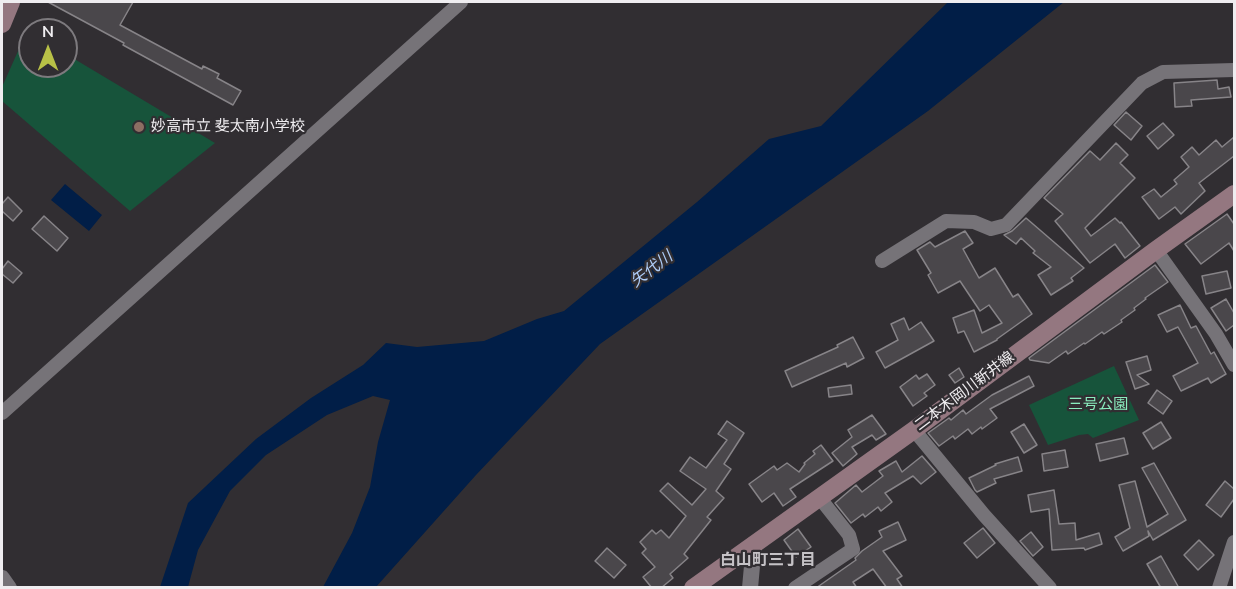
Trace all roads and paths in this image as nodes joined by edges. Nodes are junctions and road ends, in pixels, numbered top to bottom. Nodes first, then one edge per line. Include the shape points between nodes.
1 (11, 2) edge
2 (462, 2) edge
3 (2, 24) edge
4 (1234, 70) edge
5 (1234, 194) edge
6 (1156, 250) junction
7 (882, 261) dead end
8 (1234, 364) edge
9 (2, 412) edge
10 (914, 430) junction
11 (819, 497) junction
12 (1234, 542) edge
13 (754, 544) junction
14 (2, 578) edge
15 (9, 588) edge
16 (693, 588) edge
17 (750, 588) edge
18 (795, 588) edge
19 (1050, 588) edge
20 (1219, 588) edge

1 - 3 main road
2 - 9 street
4 - 7 street via 1163,72 1142,83 1006,225 991,229 974,222 946,221
5 - 6 main road, 二本木岡川新井線
6 - 8 street
6 - 10 main road, 二本木岡川新井線
10 - 11 main road, 二本木岡川新井線
10 - 19 street
11 - 13 main road, 二本木岡川新井線
11 - 18 street via 849,535 853,549
12 - 20 street
13 - 16 main road, 二本木岡川新井線
13 - 17 street
14 - 15 street

